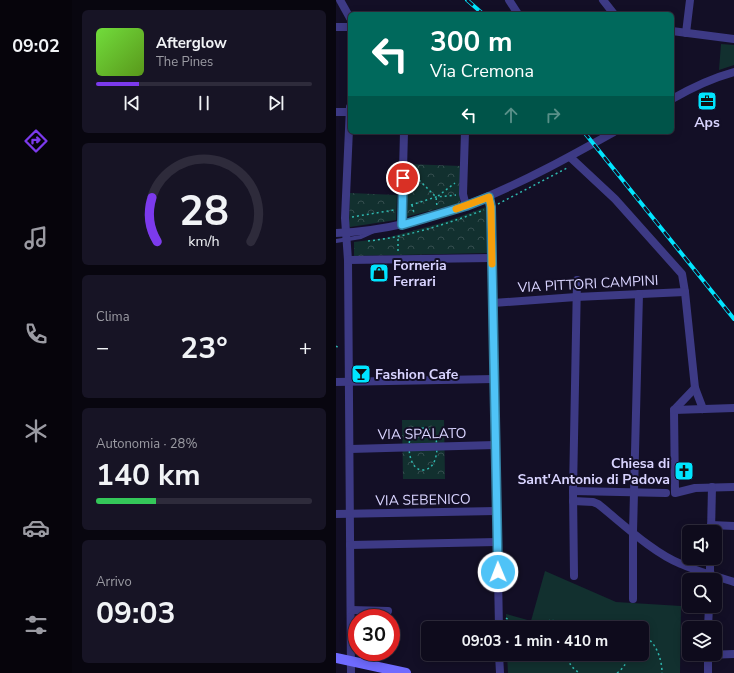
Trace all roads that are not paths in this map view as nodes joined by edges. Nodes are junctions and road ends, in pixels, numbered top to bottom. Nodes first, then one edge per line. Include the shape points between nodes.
1 (340, 0) edge
2 (509, 0) edge
3 (603, 0) edge
4 (690, 0) edge
5 (517, 12) edge
6 (612, 12) edge
7 (348, 14) edge
8 (336, 27) edge
9 (348, 27) edge
10 (674, 31) edge
11 (686, 33) junction
12 (734, 39) edge
13 (734, 72) edge
14 (674, 98) edge
15 (336, 112) edge
16 (348, 112) edge
17 (349, 134) edge
18 (404, 134) edge
19 (465, 134) edge
20 (610, 134) edge
21 (570, 157) junction
22 (489, 197) junction
23 (466, 206) junction
24 (402, 225) junction
25 (336, 233) edge
26 (346, 237) junction
27 (336, 241) edge
28 (492, 258) junction
29 (348, 260) junction
30 (577, 280) dead end
31 (686, 292) junction
32 (639, 294) junction
33 (576, 297) junction
34 (493, 303) junction
35 (494, 379) junction
36 (336, 382) edge
37 (349, 382) junction
38 (694, 388) junction
39 (704, 408) junction
40 (734, 408) edge
41 (674, 410) junction
42 (495, 445) junction
43 (350, 449) junction
44 (712, 487) junction
45 (734, 487) edge
46 (573, 491) junction
47 (634, 492) junction
48 (666, 493) dead end
49 (573, 501) junction
50 (496, 511) junction
51 (336, 514) edge
52 (350, 514) junction
53 (711, 525) edge
54 (734, 526) edge
55 (722, 528) edge
56 (633, 532) junction
57 (497, 542) junction
58 (350, 545) junction
59 (701, 573) edge
60 (574, 576) dead end
61 (722, 580) edge
62 (734, 582) edge
63 (633, 599) dead end
64 (351, 609) edge
65 (499, 621) edge
66 (722, 654) edge
67 (734, 654) edge
68 (336, 658) edge
69 (499, 661) edge
70 (708, 661) edge
71 (351, 662) junction
72 (350, 673) edge
73 (406, 673) edge
74 (500, 673) edge
75 (708, 673) edge

1 - 7 street
2 - 5 street
3 - 6 street
4 - 11 street
8 - 9 street
10 - 11 street
11 - 12 street
13 - 14 street via 708,81
15 - 16 street
17 - 26 street
18 - 24 street
19 - 23 street via 463,194
20 - 21 street
21 - 22 street
21 - 31 street via 615,199 682,274
22 - 23 street
22 - 28 street
23 - 24 street
24 - 26 street
25 - 26 street
26 - 27 lane
26 - 29 street
28 - 29 street
28 - 34 street
29 - 37 street
30 - 33 street
31 - 32 street, VIA PITTORI CAMPINI
31 - 38 street
32 - 33 street, VIA PITTORI CAMPINI
32 - 47 street
33 - 34 street, VIA PITTORI CAMPINI
33 - 46 street
34 - 35 street
35 - 37 street
35 - 42 street
36 - 37 street
37 - 43 street
38 - 39 street
38 - 41 street
39 - 40 street
39 - 41 street
41 - 44 street via 675,493
42 - 43 street, VIA SPALATO
42 - 50 street
43 - 52 street
44 - 45 street
44 - 53 street
46 - 47 street
46 - 49 street
47 - 48 street
47 - 56 street
49 - 56 street via 598,504
49 - 60 street
50 - 52 street, VIA SEBENICO
50 - 57 street
51 - 52 street, VIA SEBENICO
52 - 58 street
54 - 55 street
56 - 59 street via 664,555
56 - 63 street
57 - 58 street
57 - 65 street
58 - 64 street
61 - 62 street
66 - 67 street
68 - 71 main road
69 - 74 street
70 - 75 street
71 - 72 street
71 - 73 main road

